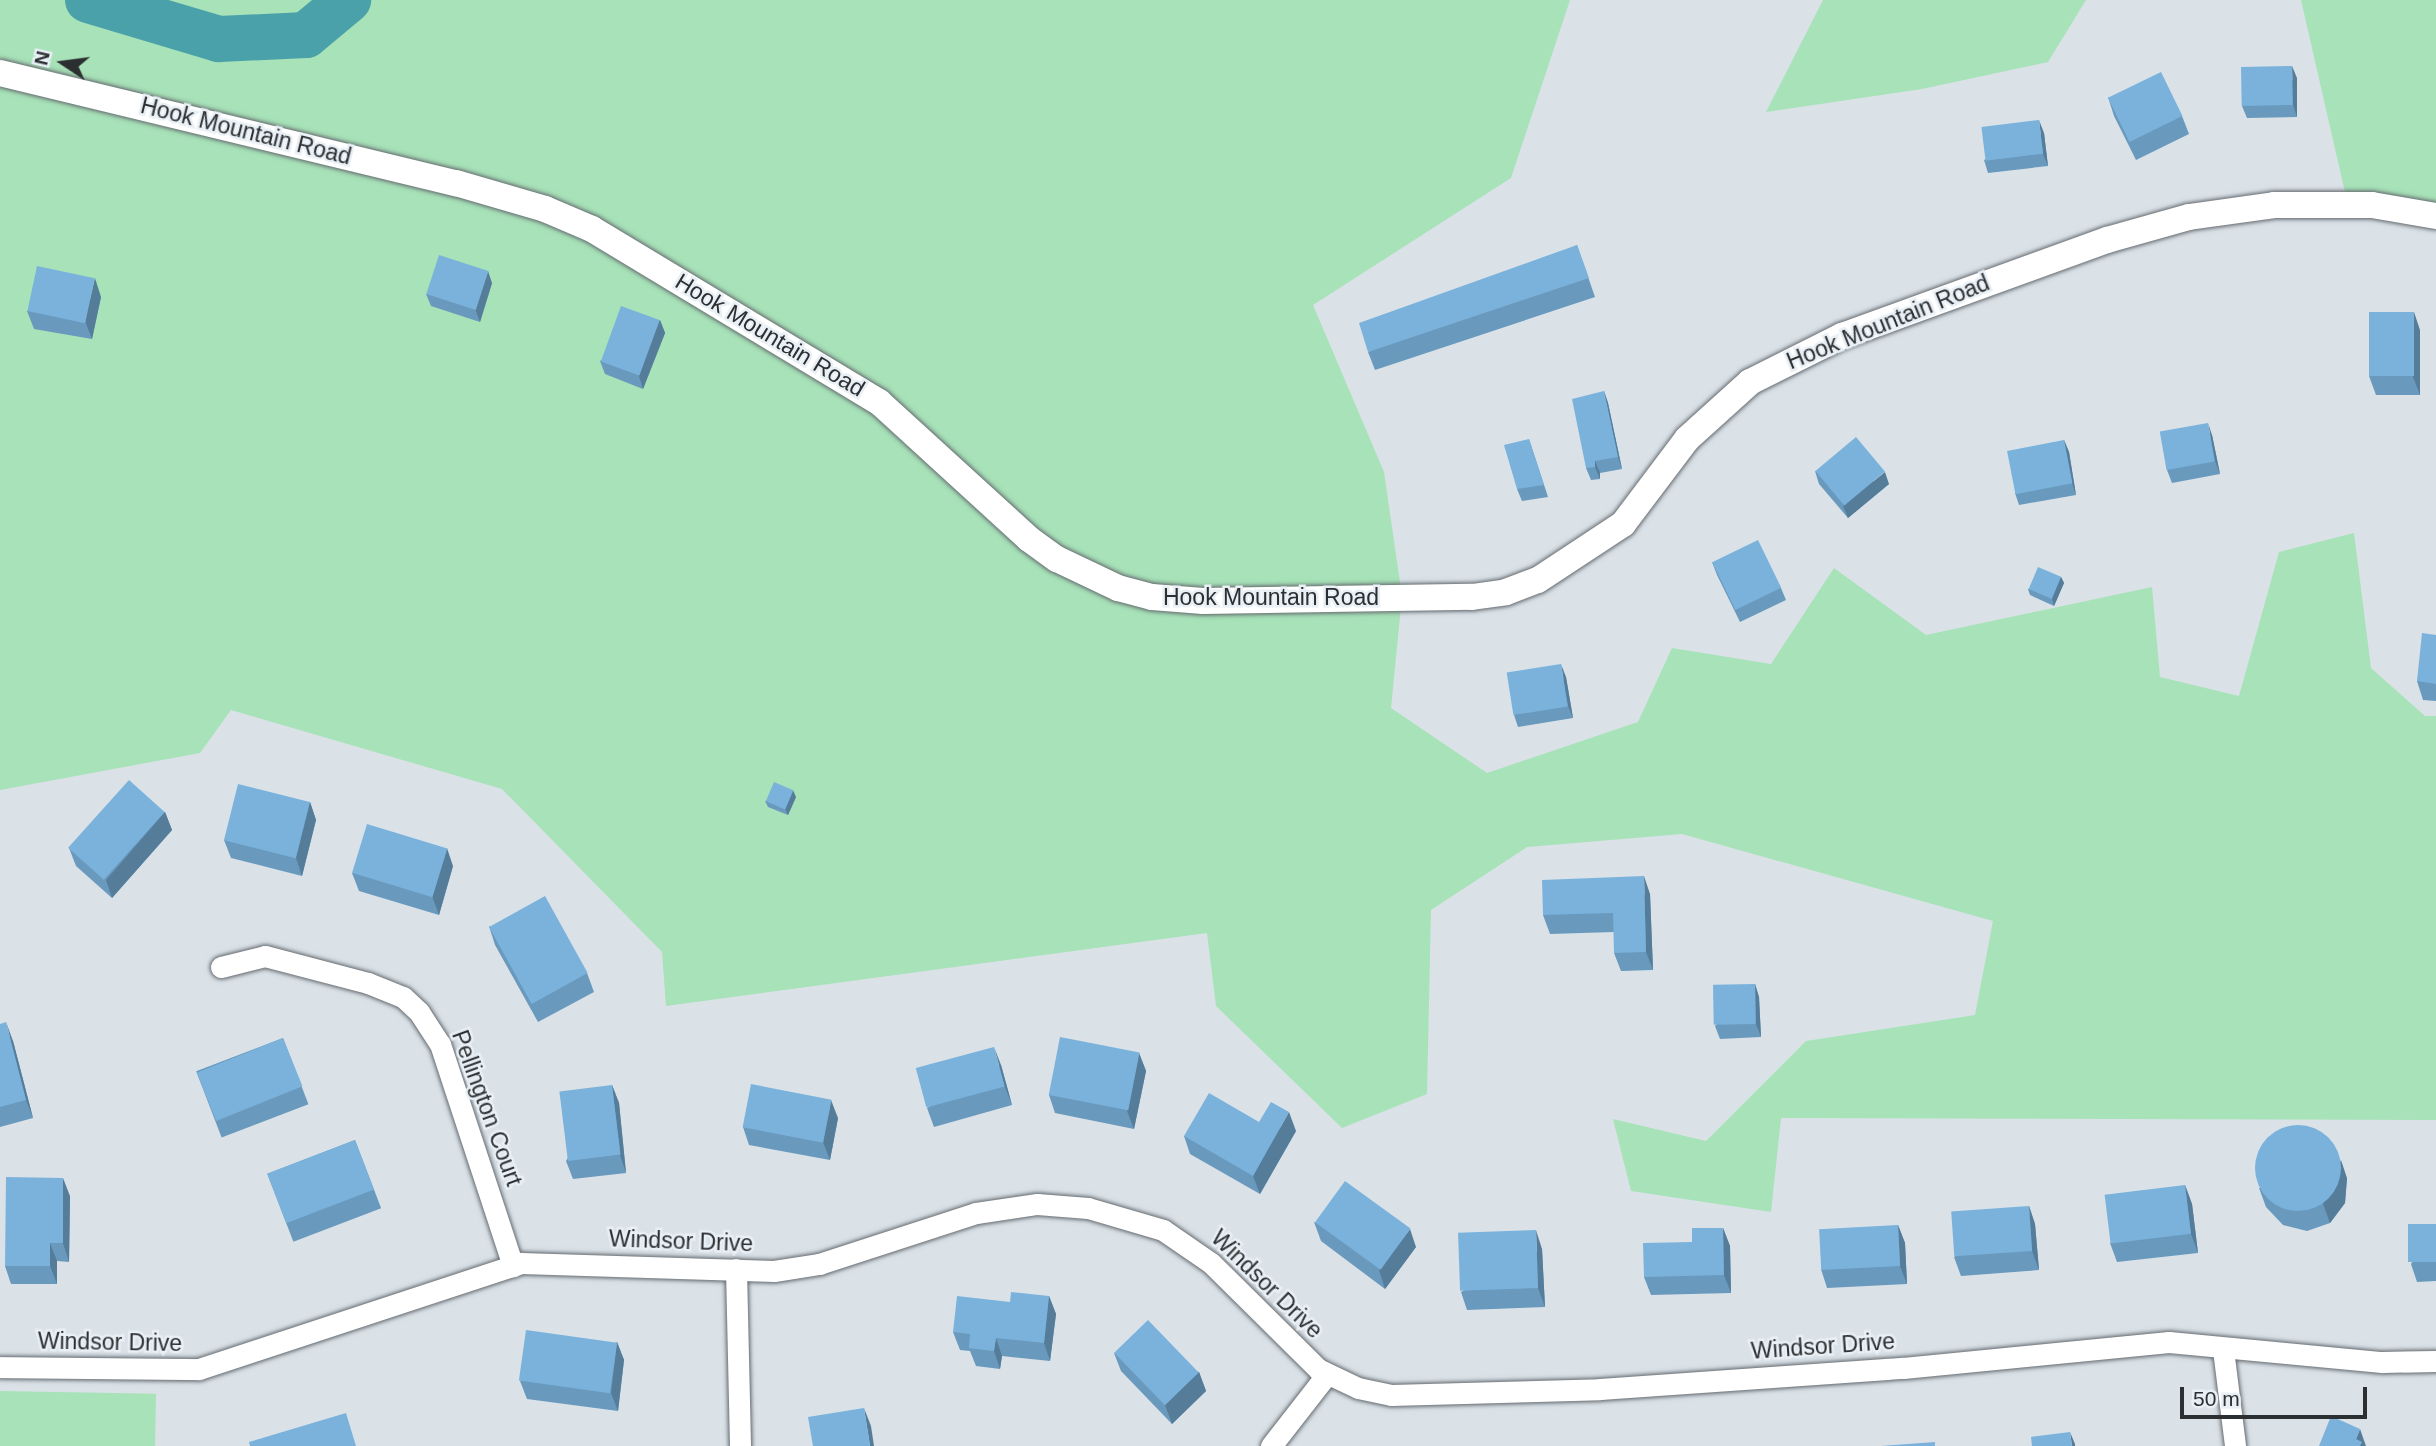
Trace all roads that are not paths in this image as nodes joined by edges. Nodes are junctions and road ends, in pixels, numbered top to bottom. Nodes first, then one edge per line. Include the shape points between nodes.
1 (0, 74) edge
2 (2436, 216) edge
3 (221, 967) dead end
4 (513, 1266) junction
5 (736, 1269) junction
6 (2223, 1349) junction
7 (2436, 1361) edge
8 (0, 1367) edge
9 (1327, 1374) junction
10 (740, 1446) edge
11 (1271, 1446) edge
12 (2235, 1446) edge

1 - 2 street, Hook Mountain Road via 456,183 545,209 592,229 879,402 1029,539 1057,559 1118,588 1152,597 1203,601 1472,597 1506,592 1538,580 1623,524 1687,439 1750,382 1842,335 2107,240 2189,217 2274,205 2372,205
3 - 4 street, Pellington Court via 265,956 368,983 402,998 419,1013 440,1044
4 - 5 street, Windsor Drive
4 - 8 street, Windsor Drive via 240,1360 199,1369
5 - 9 street, Windsor Drive via 774,1271 819,1264 1010,1206 1088,1208 1163,1230 1189,1244 1297,1352
5 - 10 street
6 - 7 street, Windsor Drive via 2382,1362
6 - 9 street, Windsor Drive via 2169,1342 1903,1368 1600,1389 1405,1395 1359,1388
6 - 12 street
9 - 11 street

